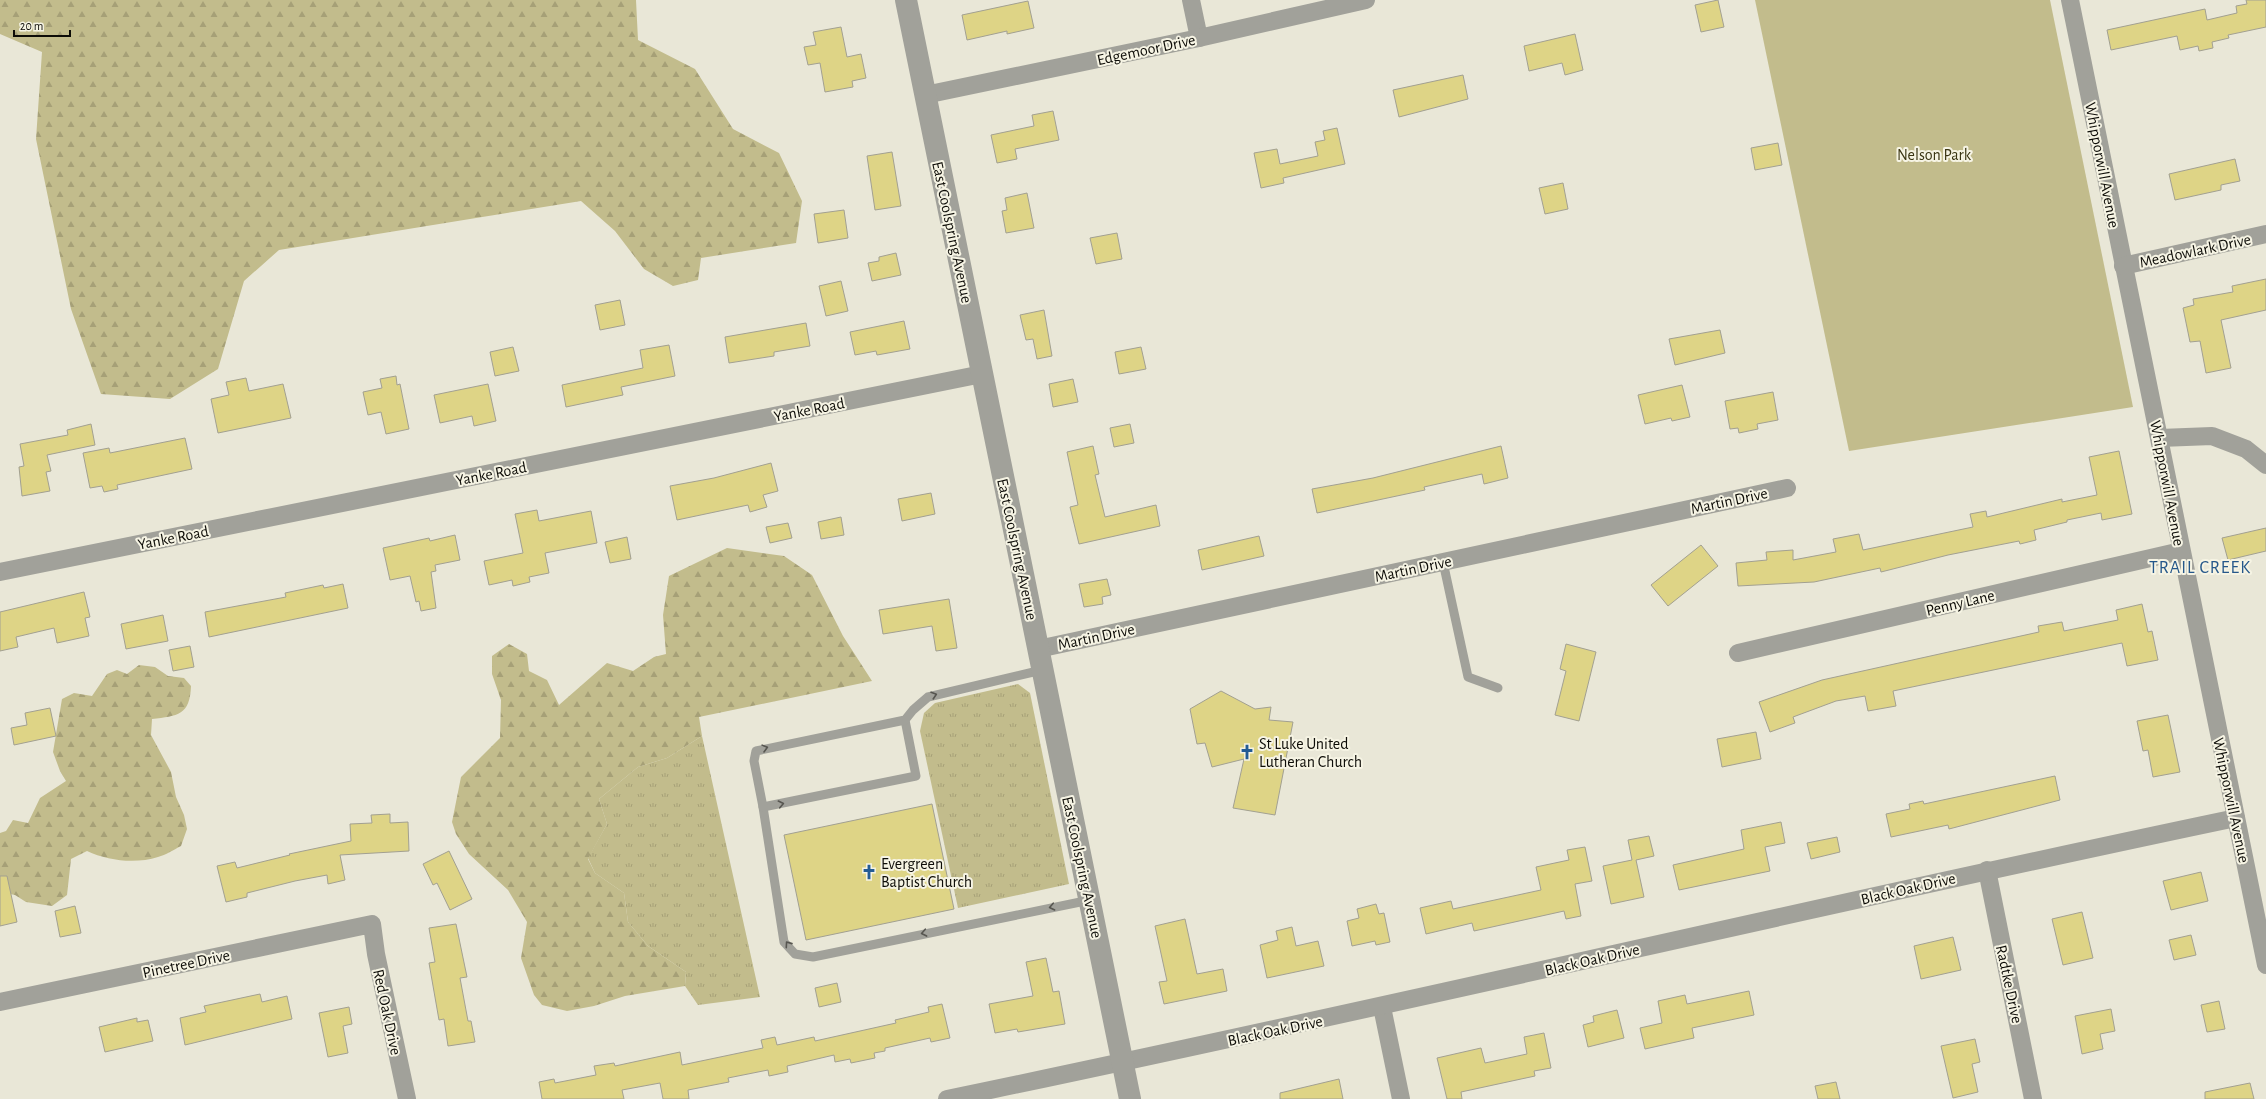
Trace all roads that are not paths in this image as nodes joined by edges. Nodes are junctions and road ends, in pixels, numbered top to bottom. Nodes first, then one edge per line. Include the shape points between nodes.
1 (906, 0) edge
2 (1191, 0) edge
3 (1366, 0) edge
4 (2070, 0) edge
5 (1198, 38) junction
6 (925, 95) junction
7 (2266, 234) edge
8 (2123, 266) junction
9 (982, 374) junction
10 (2160, 438) junction
11 (2266, 465) edge
12 (1787, 488) dead end
13 (2181, 551) junction
14 (1443, 562) junction
15 (0, 572) edge
16 (1038, 649) junction
17 (1738, 653) dead end
18 (1043, 670) junction
19 (1498, 688) dead end
20 (906, 720) junction
21 (764, 807) junction
22 (2236, 818) junction
23 (1986, 870) junction
24 (1090, 900) junction
25 (372, 924) joint
26 (2266, 965) edge
27 (0, 1002) edge
28 (1382, 1007) junction
29 (1123, 1063) junction
30 (407, 1099) edge
31 (947, 1099) edge
32 (1130, 1099) edge
33 (1401, 1099) edge
34 (2033, 1099) edge

1 - 6 street, East Coolspring Avenue
2 - 5 street
3 - 5 street, Edgemoor Drive
4 - 8 street, Whipporwill Avenue
5 - 6 street, Edgemoor Drive
6 - 9 street, East Coolspring Avenue
7 - 8 street, Meadowlark Drive
8 - 10 street, Whipporwill Avenue
9 - 15 street, Yanke Road
9 - 16 street, East Coolspring Avenue
10 - 11 street via 2212,436 2246,449
10 - 13 street, Whipporwill Avenue
12 - 14 street, Martin Drive
13 - 17 street, Penny Lane
13 - 22 street, Whipporwill Avenue
14 - 16 street, Martin Drive
14 - 19 lane via 1468,678
16 - 18 street, East Coolspring Avenue
20 -> 18 lane via 928,697
18 - 24 street, East Coolspring Avenue
21 -> 20 lane via 754,761 756,751
21 -> 20 lane via 916,776
24 -> 21 lane via 813,957 795,954 784,942
22 - 23 street, Black Oak Drive
22 - 26 street, Whipporwill Avenue
23 - 28 street, Black Oak Drive
23 - 34 street, Radtke Drive
24 - 29 street, East Coolspring Avenue
25 - 27 street, Pinetree Drive
25 - 30 street, Red Oak Drive
28 - 29 street, Black Oak Drive
28 - 33 street
29 - 31 street, Black Oak Drive
29 - 32 street, East Coolspring Avenue

